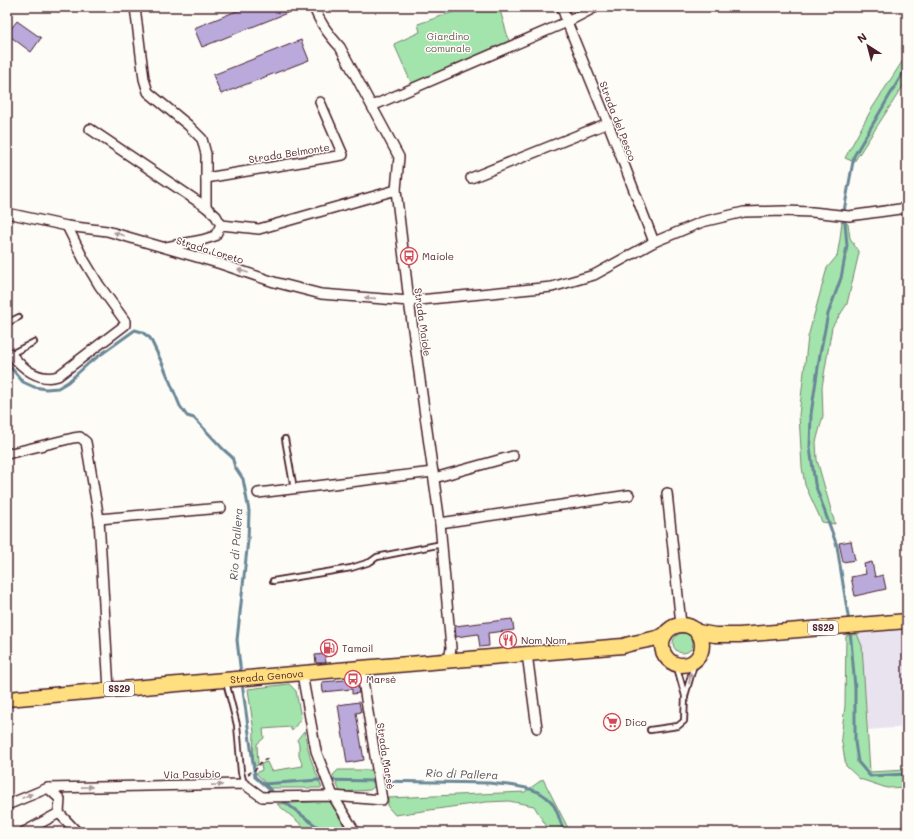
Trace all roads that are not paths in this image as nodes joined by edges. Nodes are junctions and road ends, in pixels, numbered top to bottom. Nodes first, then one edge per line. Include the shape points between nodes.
1 (135, 7) edge
2 (314, 7) edge
3 (562, 7) edge
4 (596, 7) edge
5 (567, 22) junction
6 (320, 102) dead end
7 (372, 106) junction
8 (608, 123) junction
9 (90, 129) dead end
10 (206, 178) junction
11 (471, 178) dead end
12 (396, 190) junction
13 (206, 207) junction
14 (907, 208) edge
15 (7, 213) edge
16 (221, 225) junction
17 (67, 226) junction
18 (654, 242) junction
19 (163, 248) junction
20 (409, 301) junction
21 (19, 317) dead end
22 (7, 323) edge
23 (34, 342) dead end
24 (9, 352) edge
25 (285, 438) dead end
26 (7, 454) edge
27 (513, 456) dead end
28 (434, 475) junction
29 (294, 489) junction
30 (666, 492) dead end
31 (258, 493) dead end
32 (629, 495) dead end
33 (221, 508) dead end
34 (99, 519) junction
35 (440, 523) junction
36 (442, 544) junction
37 (273, 581) dead end
38 (907, 621) edge
39 (681, 624) junction
40 (698, 632) junction
41 (665, 635) junction
42 (739, 635) junction
43 (623, 646) junction
44 (527, 654) junction
45 (698, 656) junction
46 (670, 660) junction
47 (449, 661) junction
48 (361, 668) junction
49 (302, 674) junction
50 (229, 680) junction
51 (109, 690) junction
52 (685, 696) junction
53 (7, 699) edge
54 (537, 728) dead end
55 (650, 730) dead end
56 (244, 784) junction
57 (48, 788) junction
58 (332, 792) junction
59 (7, 805) edge
60 (59, 813) junction
61 (24, 832) edge
62 (77, 832) edge
63 (355, 832) edge

1 - 10 street via 148,92 202,139 206,154
2 - 7 street, Strada Maiole via 326,32 340,47
3 - 5 street, Strada del Pesco
4 - 5 street
5 - 7 street
5 - 8 street, Strada del Pesco
6 - 10 street, Strada Belmonte via 343,155
7 - 12 street, Strada Maiole via 399,157
8 - 11 street
8 - 18 street, Strada del Pesco
9 - 13 street
10 - 13 street
12 - 16 street via 259,229
12 - 20 street, Strada Maiole
13 - 16 street
14 - 18 street, Strada Loreto via 845,216 791,211 744,212 702,222
15 - 17 street, Strada Loreto
16 - 19 street via 215,236
19 -> 17 street, Strada Loreto via 107,230
17 - 24 street via 84,260 125,321 125,325 58,376 51,378 29,371
18 - 20 street, Strada Loreto via 594,275 552,287
20 -> 19 street, Strada Loreto via 321,294
20 - 28 street, Strada Maiole
21 - 22 lane
23 - 24 lane
25 - 29 lane
26 - 34 street via 80,437 86,442
27 - 28 street
28 - 29 street
28 - 35 street, Strada Maiole
29 - 31 street
30 - 39 street
32 - 35 street
33 - 34 street
34 - 51 street
35 - 36 street, Strada Maiole
36 - 37 lane via 377,558 351,568
36 - 47 street, Strada Maiole via 451,648
38 - 42 main road, Strada Genova / SS29
39 - 40 main road, Strada Genova / SS29
39 - 41 main road, Strada Genova / SS29 via 674,626
40 - 42 main road, Strada Genova / SS29
40 - 45 main road via 703,644
41 - 43 main road, Strada Genova / SS29 via 654,640
41 - 46 main road via 662,647
42 - 45 main road, Strada Genova / SS29 via 710,647
43 - 44 main road, Strada Genova / SS29
43 - 46 main road, Strada Genova / SS29 via 651,651
44 - 47 main road, Strada Genova / SS29
44 - 54 street
45 - 46 main road, Strada Genova / SS29 via 684,665
52 -> 45 lane
46 - 52 lane
47 - 48 main road, Strada Genova / SS29
48 - 49 main road, Strada Genova / SS29
48 - 58 street, Strada Marsè via 382,800
49 - 50 main road, Strada Genova / SS29
49 - 58 street via 316,751
50 - 51 main road, Strada Genova / SS29
50 - 56 lane
51 - 53 main road, Strada Genova / SS29
52 - 55 lane via 684,721 678,726
57 -> 56 street, Via Pasubio
56 - 58 street via 262,797
59 -> 57 street, Via Pasubio
57 - 60 street via 60,799
58 - 63 street
60 - 61 street
60 - 62 street

